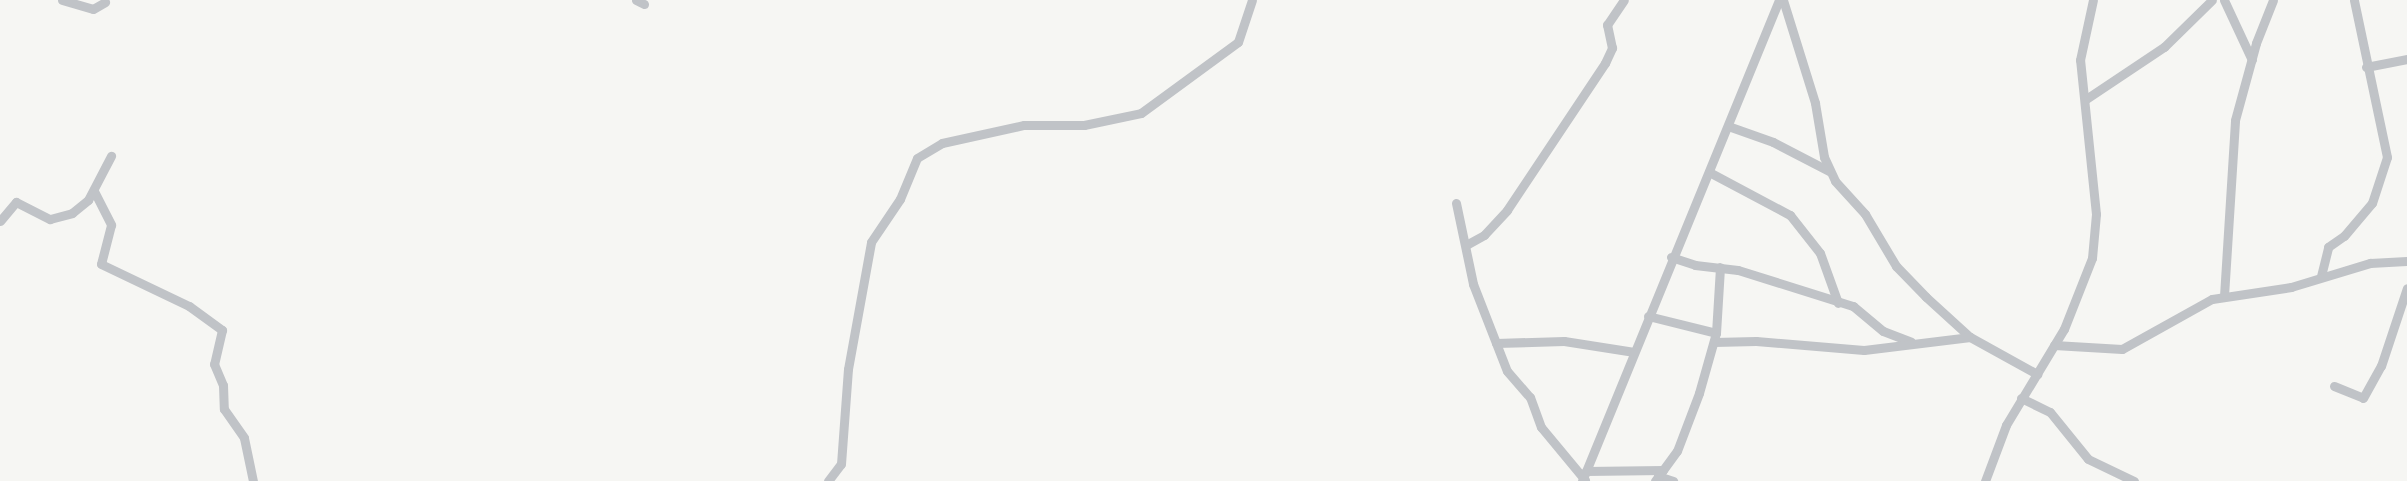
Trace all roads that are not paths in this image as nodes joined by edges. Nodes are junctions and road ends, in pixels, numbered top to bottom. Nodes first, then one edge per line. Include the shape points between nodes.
1 (62, 0) edge
2 (1252, 0) edge
3 (1624, 0) edge
4 (1781, 0) edge
5 (2092, 0) edge
6 (2212, 0) edge
7 (2224, 0) edge
8 (2273, 0) edge
9 (2354, 0) edge
10 (105, 2) dead end
11 (2407, 59) edge
12 (2252, 60) junction
13 (2366, 67) junction
14 (2086, 99) junction
15 (1728, 126) junction
16 (111, 156) dead end
17 (1829, 171) junction
18 (1709, 172) junction
19 (94, 191) junction
20 (1456, 203) dead end
21 (0, 221) edge
22 (1466, 245) junction
23 (1671, 256) junction
24 (2407, 261) edge
25 (1720, 267) junction
26 (2321, 276) junction
27 (2407, 288) edge
28 (2224, 296) junction
29 (1838, 303) junction
30 (1648, 316) junction
31 (1970, 337) junction
32 (1715, 338) junction
33 (1911, 342) junction
34 (1496, 343) junction
35 (2054, 345) junction
36 (1634, 352) junction
37 (2037, 374) junction
38 (2334, 386) dead end
39 (2021, 398) junction
40 (1659, 476) edge
41 (1584, 477) edge
42 (253, 481) edge
43 (828, 481) edge
44 (1673, 481) edge
45 (1985, 481) edge
46 (2134, 481) edge

1 - 10 street via 93,9
2 - 43 street via 1245,30 1232,48 1182,78 1141,113 1084,125 1024,125 942,143 917,158 902,196 871,242 848,369 841,464
3 - 22 street via 1606,28 1612,48 1605,63 1508,210 1484,235
4 - 15 street
4 - 17 street via 1815,103
5 - 14 street via 2081,45
6 - 14 street via 2164,47
7 - 12 street
8 - 12 street
9 - 13 street
11 - 13 street
12 - 28 street via 2235,120
13 - 26 street via 2387,161 2372,203 2344,236 2328,247
14 - 35 street via 2095,244 2078,300
15 - 17 street via 1773,142
15 - 18 street
16 - 19 street
17 - 31 street via 1865,214 1896,266
18 - 23 street
18 - 29 street via 1790,215 1820,253
19 - 21 street via 81,207 60,218 50,219 16,202
19 - 42 street via 111,225 101,264 189,306 222,330 214,364 223,385 225,411 244,438
20 - 22 street
22 - 34 street via 1473,284
23 - 25 street via 1696,266
23 - 30 street
24 - 26 street via 2370,263
25 - 29 street
25 - 32 street
26 - 28 street via 2293,287
27 - 38 street via 2377,374 2363,398
28 - 35 street via 2204,302 2122,349
29 - 33 street via 1853,306 1884,331
30 - 32 street
30 - 36 street
31 - 33 street
31 - 37 street
32 - 33 street via 1864,350
32 - 40 street via 1682,442
34 - 36 street via 1564,341
34 - 41 street via 1509,375 1530,397 1541,427
35 - 37 street
36 - 41 street
37 - 39 street
39 - 45 street
39 - 46 street via 2050,412 2088,459
40 - 41 street
40 - 44 street

